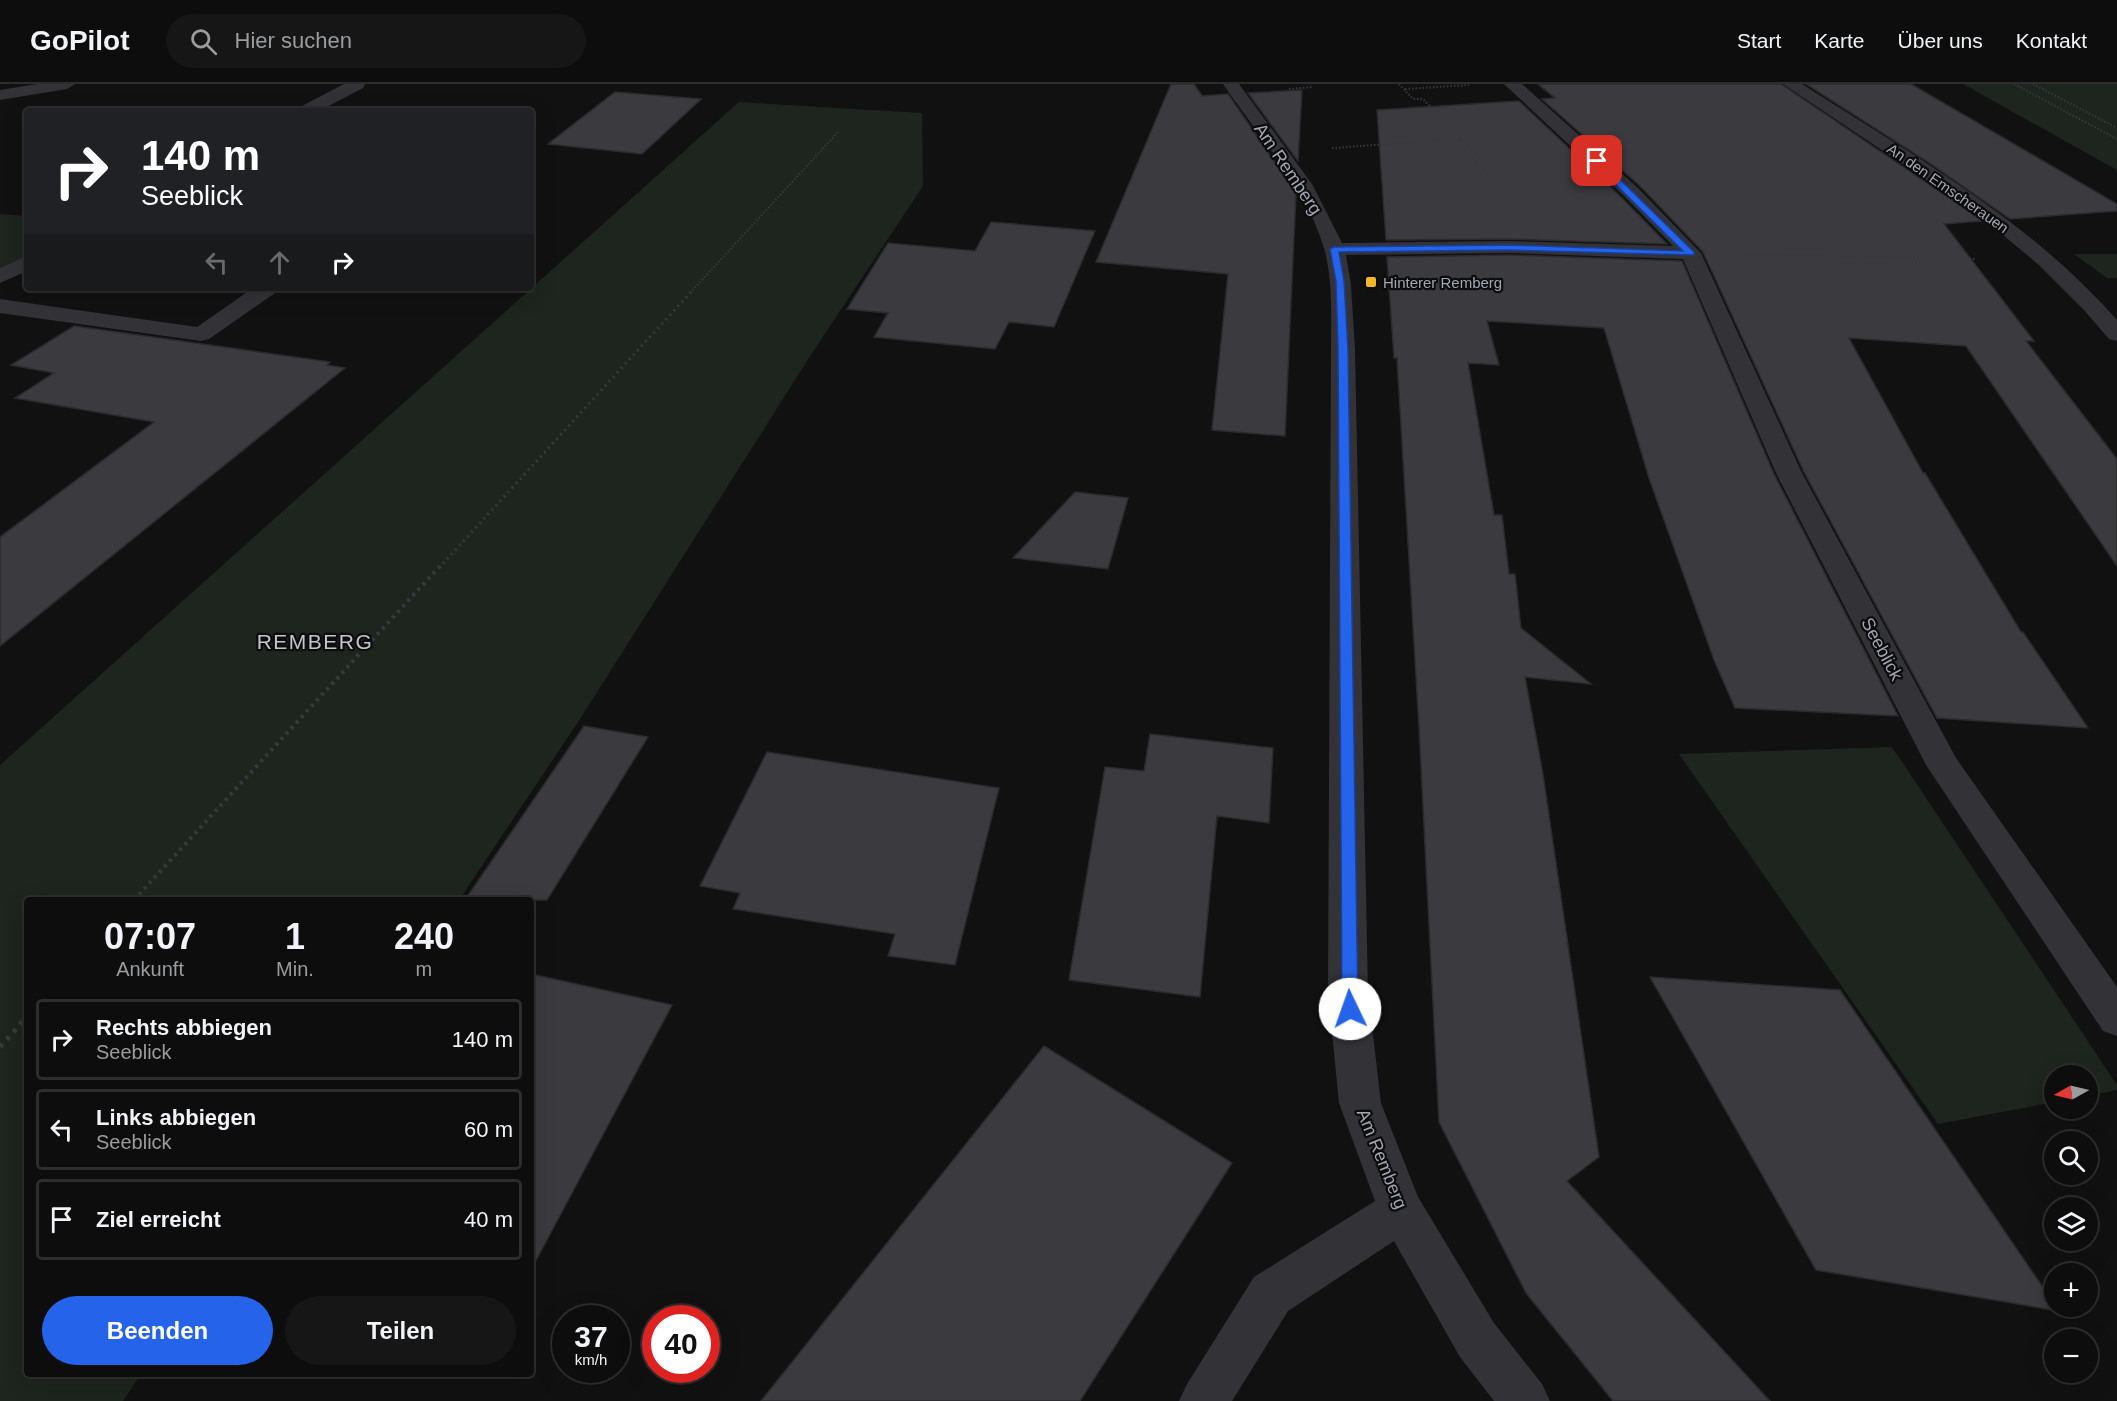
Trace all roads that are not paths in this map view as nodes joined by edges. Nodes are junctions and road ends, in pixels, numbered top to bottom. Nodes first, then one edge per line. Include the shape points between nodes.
1 (67, 84) edge
2 (357, 84) edge
3 (1230, 84) edge
4 (1512, 84) edge
5 (1791, 84) edge
6 (0, 95) edge
7 (312, 108) edge
8 (1334, 249) junction
9 (1691, 253) junction
10 (24, 264) edge
11 (0, 277) edge
12 (263, 291) edge
13 (0, 306) edge
14 (2117, 334) edge
15 (2117, 1019) edge
16 (1401, 1210) junction
17 (1204, 1401) edge
18 (1525, 1401) edge

1 - 6 street
2 - 7 street
3 - 8 street, Am Remberg via 1313,201
4 - 9 street, Seeblick
5 - 14 street, An den Emscherauen via 1986,211 2091,303
8 - 9 street
8 - 16 street, Am Remberg via 1340,281 1343,349 1348,992 1360,1103
9 - 15 street, Seeblick via 1789,472 1943,765
10 - 11 street
12 - 13 street via 201,334
16 - 17 street via 1271,1294
16 - 18 street, Am Remberg via 1477,1340

